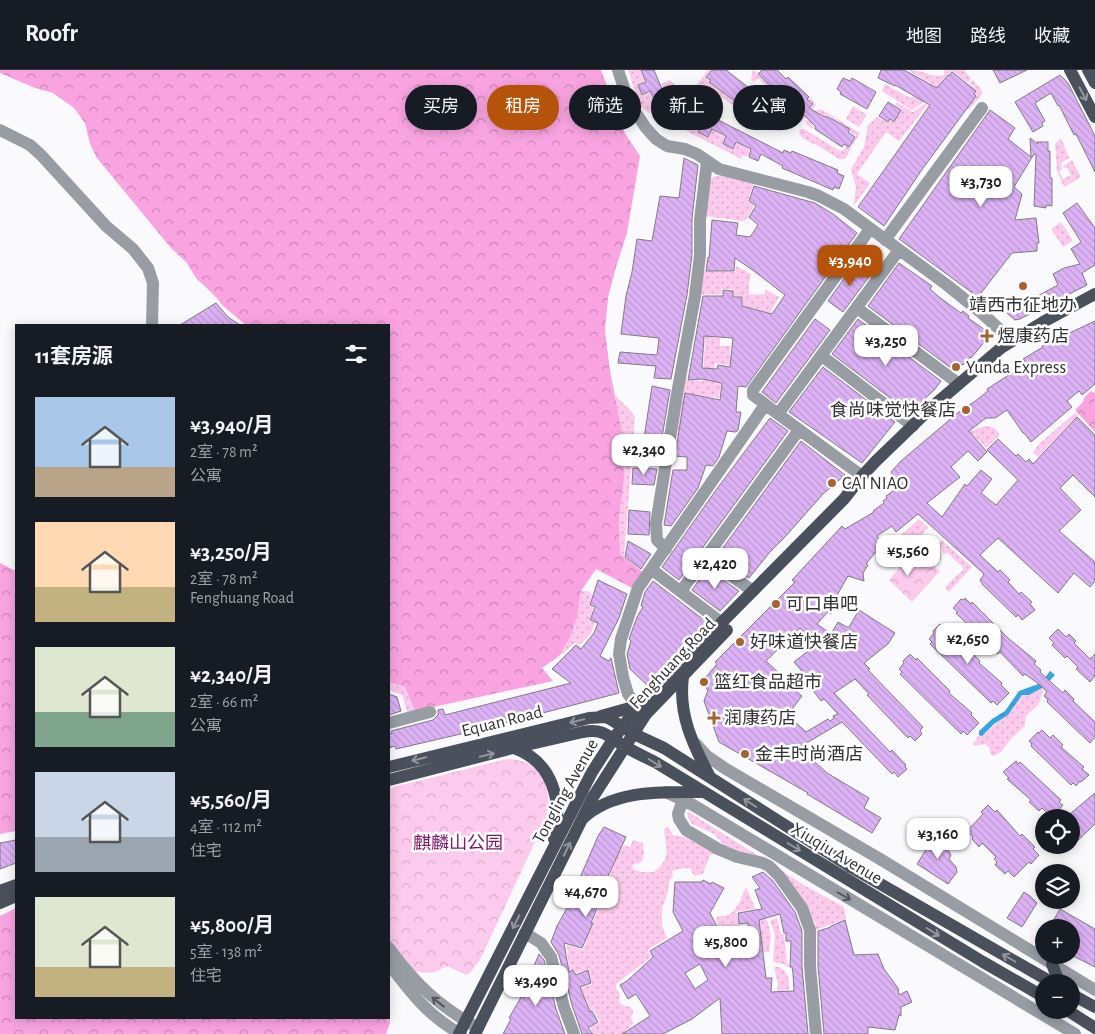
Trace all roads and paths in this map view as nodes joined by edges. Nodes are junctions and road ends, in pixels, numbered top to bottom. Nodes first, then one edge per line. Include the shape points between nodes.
1 (618, 70) edge
2 (1070, 70) edge
3 (1088, 70) edge
4 (1095, 83) edge
5 (982, 108) dead end
6 (1095, 117) edge
7 (0, 130) edge
8 (707, 161) junction
9 (870, 229) junction
10 (886, 240) junction
11 (899, 250) junction
12 (854, 251) junction
13 (882, 272) junction
14 (1095, 294) edge
15 (1095, 303) edge
16 (857, 308) junction
17 (152, 324) edge
18 (1012, 341) junction
19 (822, 356) junction
20 (959, 384) junction
21 (765, 405) junction
22 (778, 414) junction
23 (913, 426) junction
24 (799, 430) junction
25 (862, 476) junction
26 (666, 549) junction
27 (706, 558) junction
28 (651, 569) junction
29 (681, 591) junction
30 (753, 591) junction
31 (722, 623) junction
32 (683, 677) junction
33 (640, 704) junction
34 (430, 712) dead end
35 (596, 717) junction
36 (390, 722) edge
37 (623, 726) junction
38 (634, 734) junction
39 (614, 738) junction
40 (692, 738) junction
41 (625, 747) junction
42 (514, 748) junction
43 (390, 767) edge
44 (711, 779) junction
45 (390, 780) edge
46 (666, 792) junction
47 (703, 792) junction
48 (685, 801) junction
49 (580, 821) junction
50 (550, 855) junction
51 (15, 885) edge
52 (0, 891) edge
53 (15, 896) edge
54 (0, 903) edge
55 (525, 933) junction
56 (390, 949) edge
57 (1035, 954) edge
58 (1052, 964) joint
59 (390, 965) edge
60 (1038, 974) edge
61 (1056, 974) edge
62 (1095, 990) edge
63 (1035, 992) edge
64 (1080, 999) edge
65 (1095, 1007) edge
66 (1080, 1018) edge
67 (466, 1021) junction
68 (1094, 1027) edge
69 (477, 1031) edge
70 (460, 1034) edge
71 (574, 1034) edge
72 (816, 1034) edge
73 (1075, 1034) edge

1 - 8 street via 626,94 646,128 667,146 685,149
2 -> 6 main road
3 - 4 main road
5 - 10 street
7 - 17 street via 30,145 41,155 148,268 153,284
8 - 9 street via 719,168 819,196 844,209
8 - 26 street via 696,296 656,524 658,540
9 - 10 street
9 - 12 street
10 - 11 street
11 - 13 street
11 - 18 street via 984,315
12 - 13 street
12 - 21 street via 753,390 753,395
13 - 16 street
14 - 18 main road, Fenghuang Road
15 - 32 main road, Fenghuang Road via 1017,346 937,412 880,466
16 - 19 street
16 - 20 street
18 - 20 main road, Fenghuang Road
19 - 22 street
19 - 23 street
20 - 23 main road, Fenghuang Road
21 - 22 street
21 - 26 street
22 - 24 street
23 - 25 main road, Fenghuang Road
24 - 25 street
24 - 27 street
25 - 30 main road, Fenghuang Road via 844,499
26 - 28 street
27 - 29 street
27 - 30 street
28 - 29 street
28 - 33 street via 638,588 619,654 631,700
29 - 31 street
30 - 31 main road, Fenghuang Road
31 - 33 main road, Fenghuang Road
32 - 38 main road, Fenghuang Road via 646,714
32 - 40 main road via 682,704
33 - 35 main road, Equan Road
33 - 37 main road, Fenghuang Road
34 - 36 street
35 - 37 main road via 605,717
35 -> 43 main road, Equan Road
37 - 38 main road, Xiuqiu Avenue
37 - 39 main road, Tongling Avenue
38 - 41 main road, Tongling Avenue
38 - 44 main road, Xiuqiu Avenue via 664,748
39 - 41 main road, Xiuqiu Avenue
39 - 42 main road, Equan Road via 605,732 592,730
39 - 50 main road, Tongling Avenue via 592,772
40 - 44 main road
40 - 57 street via 707,756 726,769
41 -> 47 main road, Xiuqiu Avenue
41 - 49 main road, Tongling Avenue
45 -> 42 main road, Equan Road
42 - 50 main road via 538,762 549,775 554,788 557,814
60 -> 44 main road, Xiuqiu Avenue via 870,878
46 - 47 main road
46 - 48 street
46 - 49 main road via 619,799 589,813
47 -> 63 main road, Xiuqiu Avenue
48 - 72 street via 678,814 686,830 718,849 769,866 802,908 810,930
48 -> 73 street
55 -> 49 main road, Tongling Avenue
50 -> 67 main road, Tongling Avenue
51 - 52 main road
53 - 54 main road
55 - 69 main road, Tongling Avenue
55 - 71 street via 541,943 551,957
67 -> 56 street via 423,990
58 - 61 main road
58 - 62 street
59 - 70 street via 416,1000
64 - 65 main road
66 - 68 main road
67 - 69 street
67 - 70 main road, Tongling Avenue

